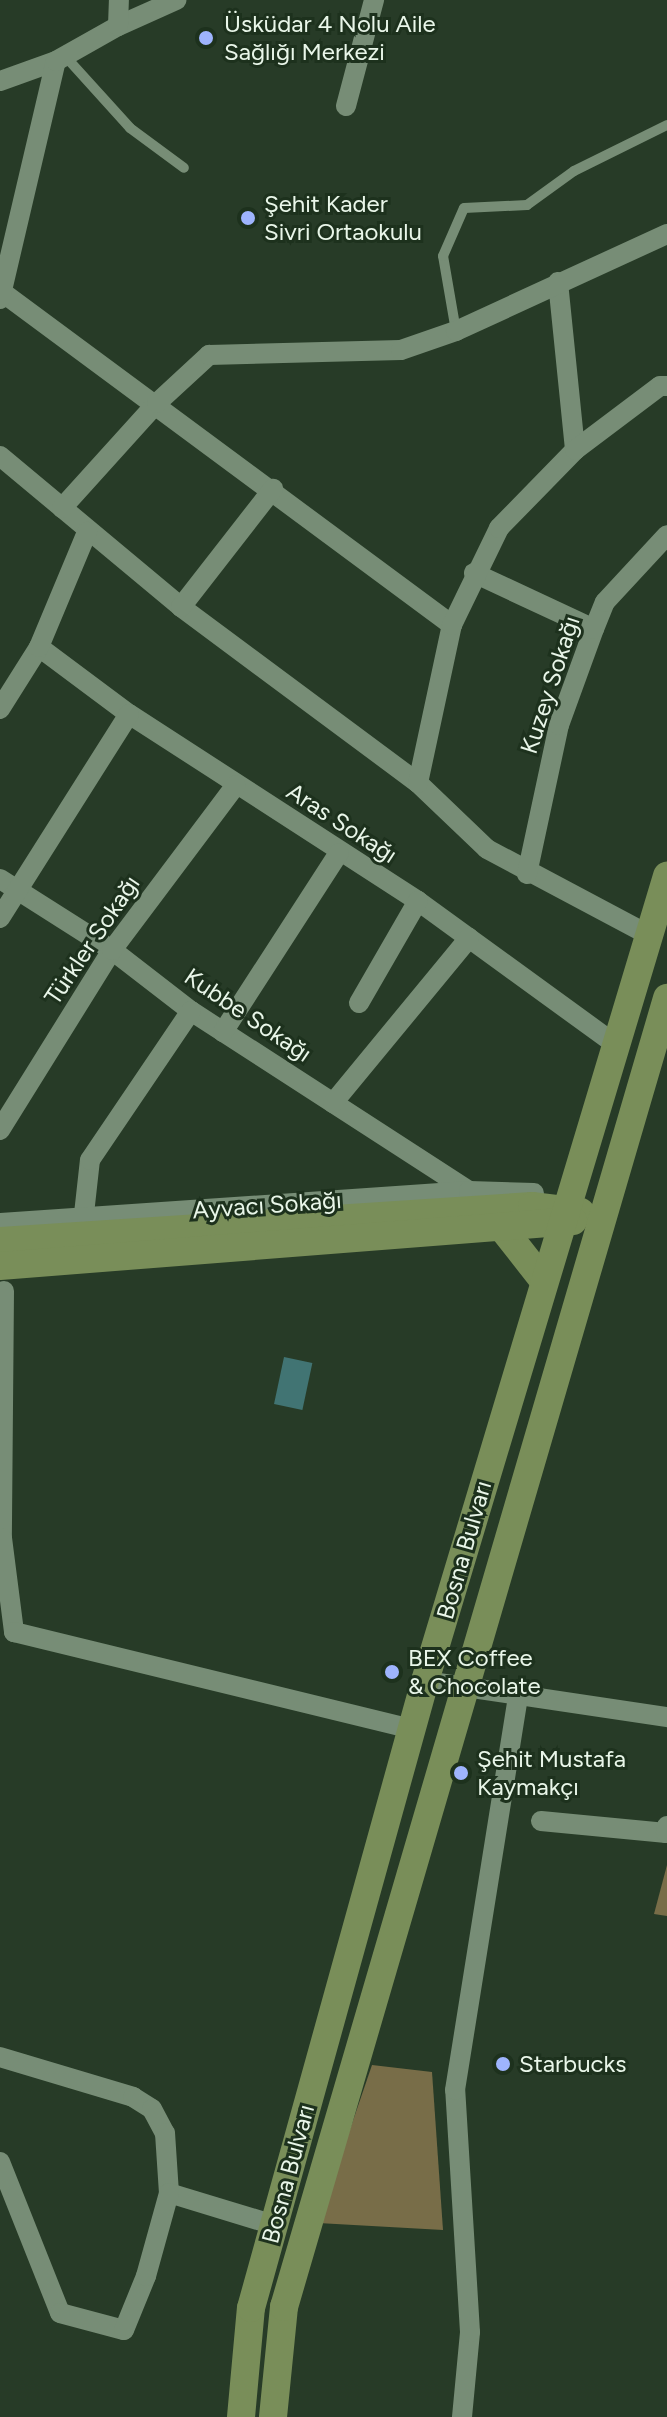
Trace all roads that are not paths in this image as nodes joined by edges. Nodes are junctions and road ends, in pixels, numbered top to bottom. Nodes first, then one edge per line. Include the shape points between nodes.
1 (119, 0) edge
2 (176, 0) edge
3 (374, 0) edge
4 (118, 26) junction
5 (60, 58) junction
6 (0, 81) edge
7 (346, 106) dead end
8 (667, 125) edge
9 (184, 168) dead end
10 (667, 234) edge
11 (558, 282) junction
12 (1, 295) edge
13 (456, 331) junction
14 (667, 386) edge
15 (157, 403) junction
16 (575, 450) junction
17 (0, 456) edge
18 (273, 489) junction
19 (62, 508) junction
20 (87, 532) junction
21 (667, 535) edge
22 (474, 573) junction
23 (181, 607) junction
24 (452, 625) junction
25 (594, 629) junction
26 (39, 647) junction
27 (0, 709) edge
28 (129, 714) junction
29 (418, 783) junction
30 (236, 785) junction
31 (339, 853) junction
32 (527, 874) junction
33 (667, 876) edge
34 (0, 879) edge
35 (20, 890) junction
36 (418, 901) junction
37 (0, 918) edge
38 (649, 935) junction
39 (469, 938) junction
40 (112, 950) junction
41 (667, 998) edge
42 (359, 1003) dead end
43 (191, 1011) junction
44 (223, 1032) junction
45 (616, 1045) junction
46 (653, 1090) edge
47 (333, 1103) junction
48 (0, 1130) edge
49 (469, 1191) junction
50 (533, 1199) junction
51 (565, 1207) junction
52 (84, 1214) junction
53 (603, 1219) junction
54 (0, 1223) edge
55 (503, 1229) junction
56 (0, 1241) edge
57 (2, 1279) edge
58 (543, 1280) junction
59 (425, 1681) junction
60 (466, 1688) junction
61 (518, 1695) junction
62 (667, 1717) edge
63 (412, 1729) junction
64 (541, 1821) dead end
65 (666, 1829) edge
66 (0, 2057) edge
67 (0, 2162) edge
68 (169, 2193) junction
69 (274, 2225) junction
70 (241, 2417) edge
71 (273, 2417) edge
72 (462, 2417) edge

1 - 4 street
2 - 4 street
3 - 7 street
4 - 5 street
5 - 6 street
5 - 9 lane via 130,128
5 - 12 street
8 - 13 lane via 574,171 527,205 464,208 443,256
10 - 11 street
11 - 13 street
11 - 16 street
12 - 15 street
13 - 15 street via 401,350 209,355
14 - 16 street
15 - 18 street
15 - 19 street
16 - 22 street via 499,528
17 - 19 street
18 - 23 street
18 - 24 street
19 - 20 street
20 - 23 street
20 - 26 street
21 - 25 street, Kuzey Sokağı via 605,602
22 - 24 street
22 - 25 street
23 - 29 street
24 - 29 street
25 - 32 street, Kuzey Sokağı via 559,725
26 - 27 street
26 - 28 street, Aras Sokağı
28 - 30 street, Aras Sokağı
28 - 35 street
29 - 32 street via 487,849
30 - 31 street, Aras Sokağı
30 - 40 street, Türkler Sokağı
31 - 36 street, Aras Sokağı
31 - 44 street
32 - 38 street
33 - 38 main road, Bosna Bulvarı
34 - 35 street, Kubbe Sokağı
35 - 37 street
35 - 40 street, Kubbe Sokağı
36 - 39 street, Aras Sokağı
36 - 42 street
38 - 45 main road, Bosna Bulvarı
39 - 45 street, Aras Sokağı
39 - 47 street
40 - 43 street, Kubbe Sokağı
40 - 48 street, Türkler Sokağı
41 - 46 main road, Bosna Bulvarı
43 - 44 street, Kubbe Sokağı
43 - 52 street via 90,1160
44 - 47 street, Kubbe Sokağı
45 - 51 main road, Bosna Bulvarı
46 - 53 main road, Bosna Bulvarı
47 - 49 street, Kubbe Sokağı
49 - 50 street, Ayvacı Sokağı
49 - 52 street, Ayvacı Sokağı
50 - 51 main road
50 - 56 main road
51 - 53 main road
51 - 55 main road, Ayvacı Sokağı
51 - 58 main road, Bosna Bulvarı
52 - 54 street, Ayvacı Sokağı
53 - 60 main road, Bosna Bulvarı
55 - 57 main road, Ayvacı Sokağı
55 - 58 main road
57 - 63 street via 2,1538 14,1632
58 - 59 main road, Bosna Bulvarı
59 - 60 street
59 - 63 main road, Bosna Bulvarı
60 - 61 street
60 - 71 main road, Bosna Bulvarı via 284,2307
61 - 62 street
61 - 72 street via 455,2090 470,2332
63 - 69 main road, Bosna Bulvarı
64 - 65 street
66 - 68 street via 133,2097 152,2109 165,2133
67 - 68 street via 60,2313 124,2330 146,2276
68 - 69 street
69 - 70 main road, Bosna Bulvarı via 251,2308

